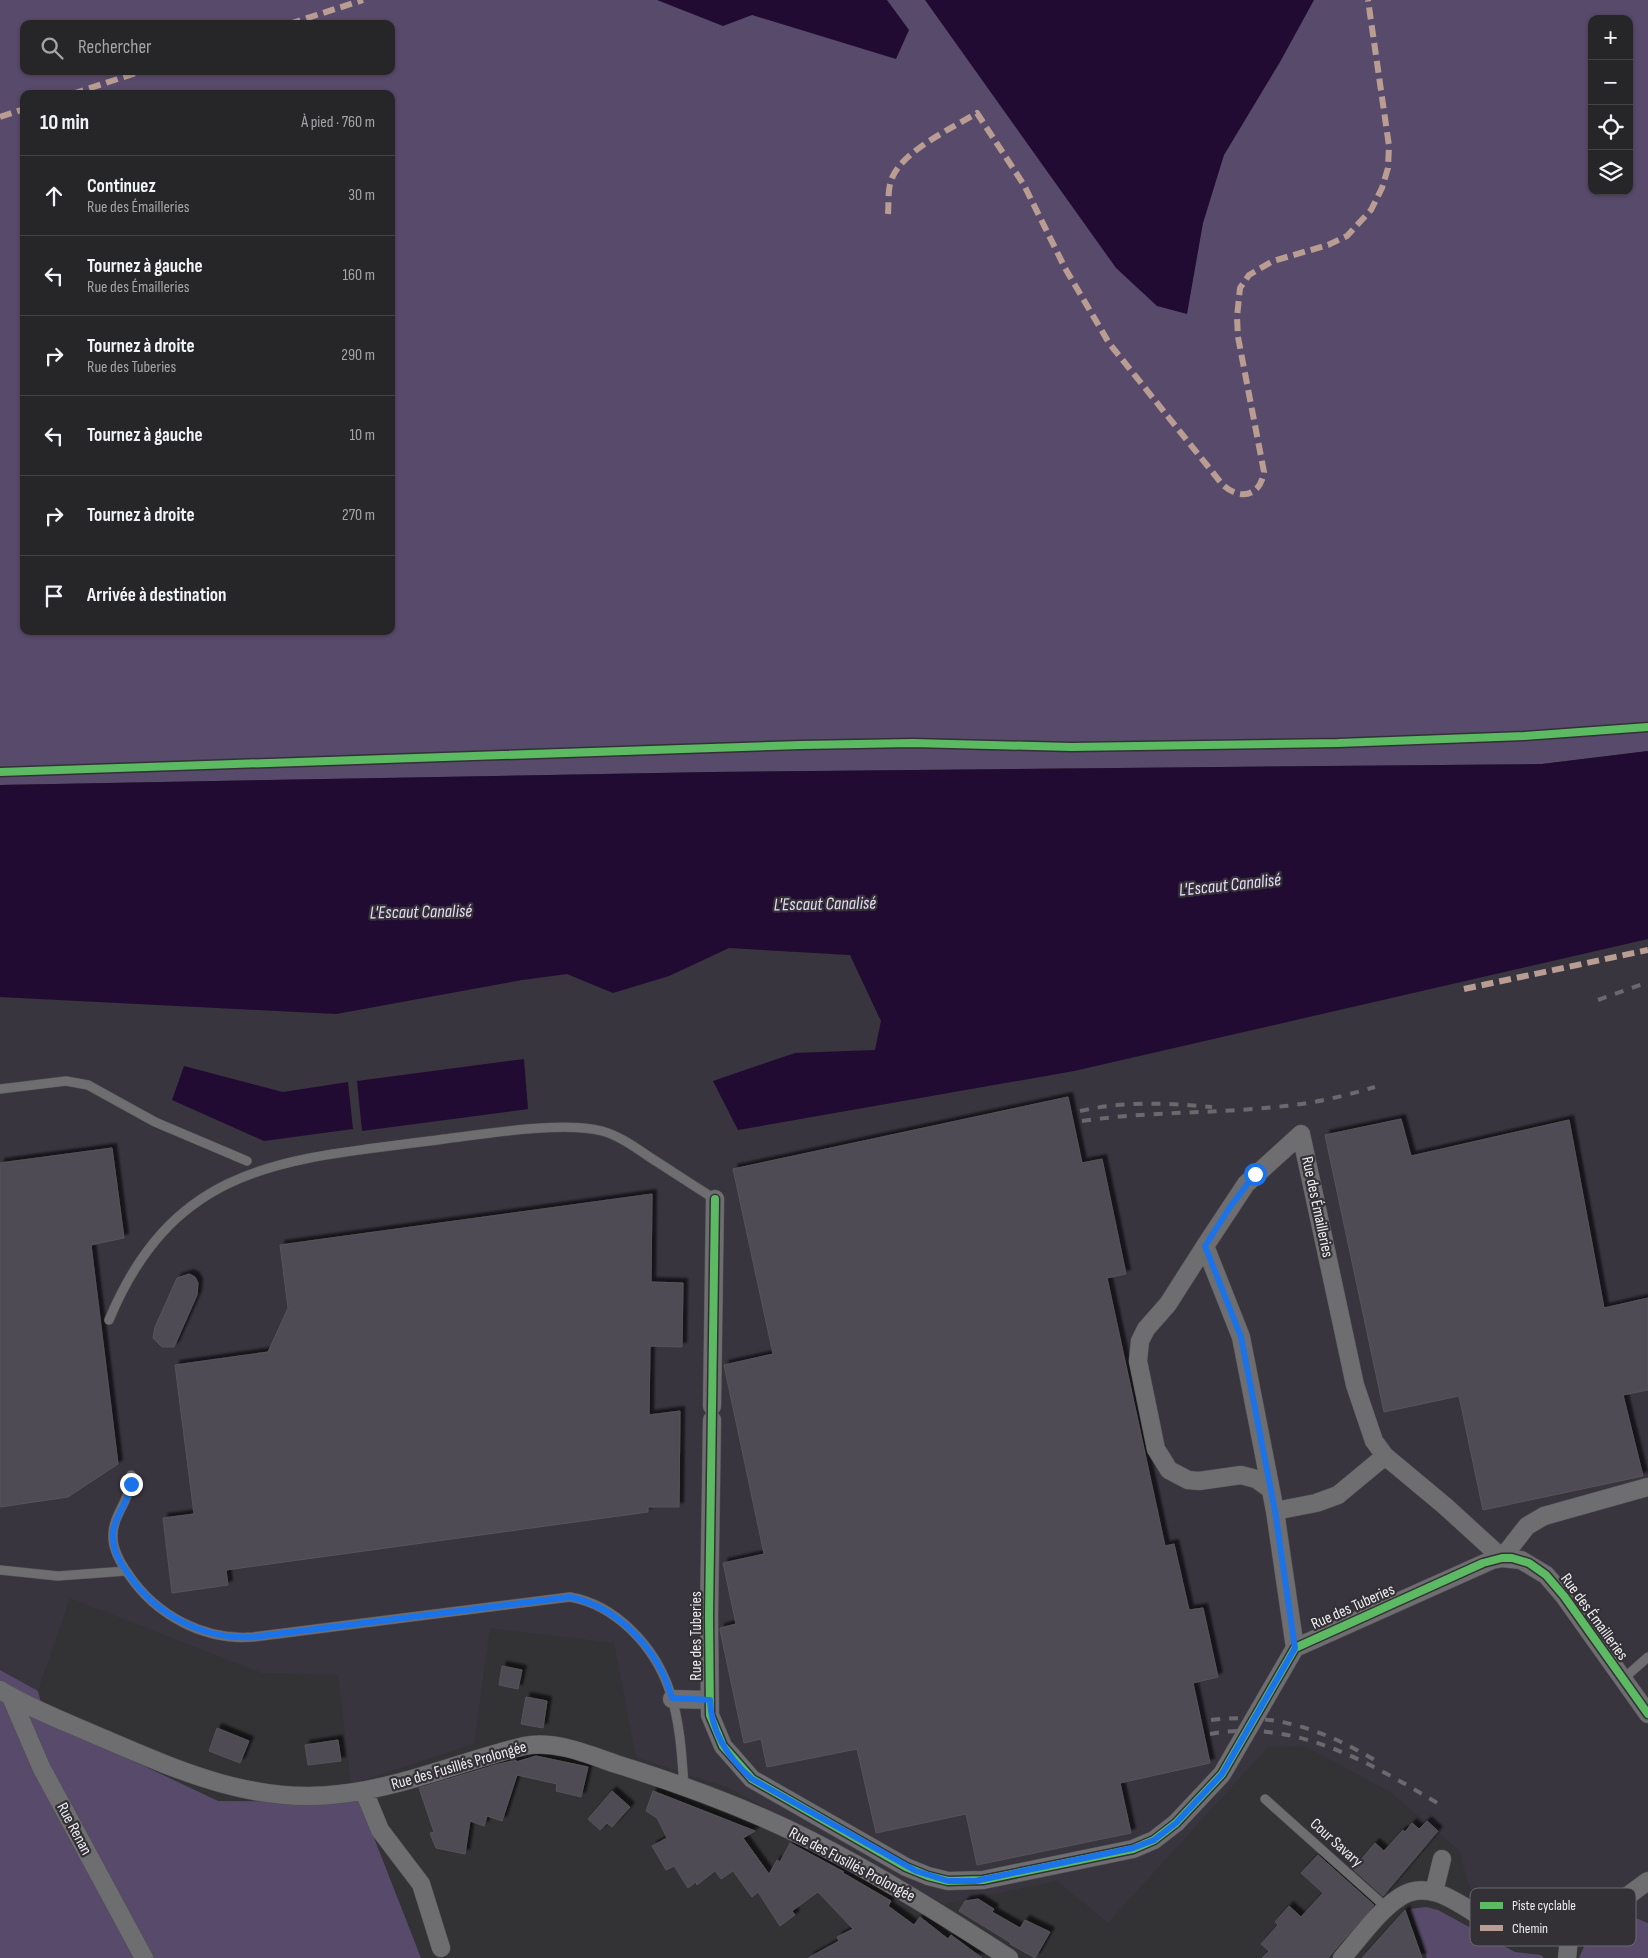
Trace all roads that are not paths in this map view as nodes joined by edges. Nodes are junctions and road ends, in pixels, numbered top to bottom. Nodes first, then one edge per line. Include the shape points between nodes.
1 (0, 1089) edge
2 (247, 1161) dead end
3 (715, 1199) joint
4 (1205, 1246) junction
5 (109, 1320) dead end
6 (1384, 1456) junction
7 (131, 1475) dead end
8 (1648, 1487) edge
9 (1270, 1489) junction
10 (1275, 1511) junction
11 (1502, 1558) junction
12 (0, 1570) edge
13 (126, 1571) junction
14 (1295, 1648) junction
15 (1648, 1657) edge
16 (1623, 1679) junction
17 (5, 1693) edge
18 (672, 1698) junction
19 (710, 1700) junction
20 (1648, 1714) edge
21 (684, 1788) junction
22 (364, 1791) junction
23 (1265, 1799) dead end
24 (1442, 1859) dead end
25 (1648, 1881) edge
26 (1636, 1889) edge
27 (1434, 1892) junction
28 (1387, 1908) junction
29 (1470, 1910) edge
30 (440, 1948) dead end
31 (144, 1958) edge
32 (1009, 1958) edge
33 (1342, 1958) edge

1 - 2 lane via 66,1081 88,1085 160,1124
3 - 5 lane via 618,1138 583,1128 480,1134 310,1157 248,1174 220,1187 188,1209 155,1239 139,1260
3 - 19 street, Rue des Tuberies
4 - 6 street, Rue des Émailleries via 1246,1184 1300,1134 1358,1395 1371,1435
4 - 9 street via 1241,1337
4 - 9 street via 1140,1341 1138,1361 1156,1449 1169,1470 1188,1480 1199,1482 1241,1475 1256,1479
6 - 10 street via 1338,1495
6 - 11 street, Rue des Émailleries
7 - 13 lane via 130,1492 113,1536 116,1552
8 - 11 street via 1544,1516 1527,1526
9 - 10 street
10 - 14 street
11 - 14 street, Rue des Tuberies via 1483,1563
11 - 16 street, Rue des Émailleries via 1529,1563 1546,1575
12 - 13 lane via 58,1576
13 - 18 lane via 143,1595 169,1615 205,1631 243,1638 570,1597 613,1616 639,1638 662,1674
14 - 19 street, Rue des Tuberies via 1226,1768 1187,1813 1164,1833 1133,1848 975,1881 938,1879 911,1869 752,1779 734,1761 718,1737 712,1723
15 - 16 lane
16 - 20 street, Rue des Émailleries
17 - 22 street, Rue des Fusillés Prolongée via 217,1784 300,1796
17 - 31 street, Rue Renan
18 - 19 street
18 - 21 lane
21 - 22 street, Rue des Fusillés Prolongée via 574,1750 537,1744
21 - 32 street, Rue des Fusillés Prolongée via 818,1845 928,1906
22 - 30 street via 380,1830 421,1884
23 - 28 lane, Cour Savary
24 - 27 street
25 - 26 street
27 - 28 street via 1412,1892
27 - 29 street
28 - 33 street

